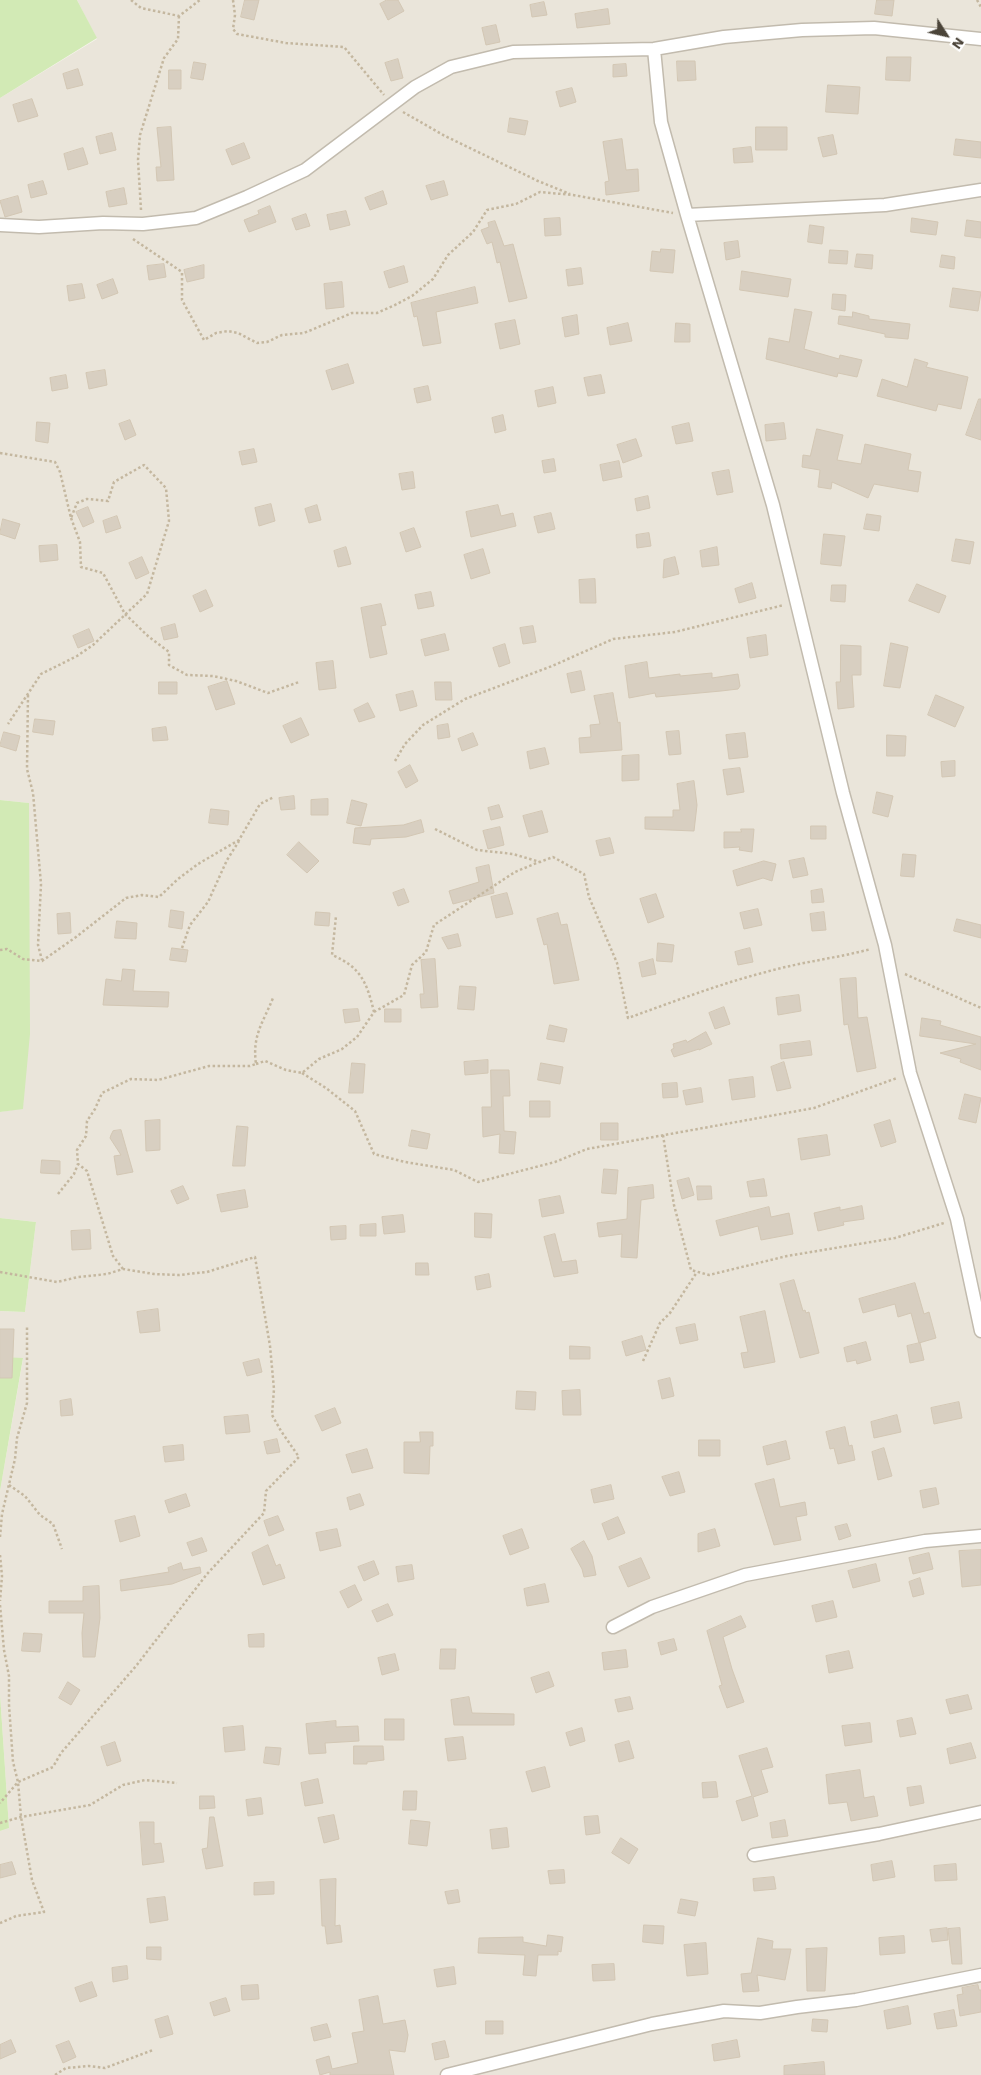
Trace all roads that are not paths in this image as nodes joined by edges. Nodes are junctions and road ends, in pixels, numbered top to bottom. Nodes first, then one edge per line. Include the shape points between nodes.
1 (981, 39) edge
2 (654, 49) junction
3 (981, 190) edge
4 (687, 215) junction
5 (0, 225) edge
6 (978, 1303) edge
7 (981, 1331) edge
8 (981, 1536) edge
9 (613, 1627) dead end
10 (981, 1812) edge
11 (754, 1855) dead end
12 (981, 1975) edge
13 (447, 2075) edge

1 - 2 street via 874,28 724,37
2 - 4 street via 661,122
2 - 5 street via 513,52 452,67 415,87 305,170 196,218 143,224
3 - 4 street via 885,205
4 - 6 street via 773,505 843,793 885,945 910,1073 957,1219
6 - 7 street
8 - 9 street via 925,1541 745,1575 652,1607
10 - 11 street via 879,1834
12 - 13 street via 856,2000 760,2013 724,2011 652,2024

